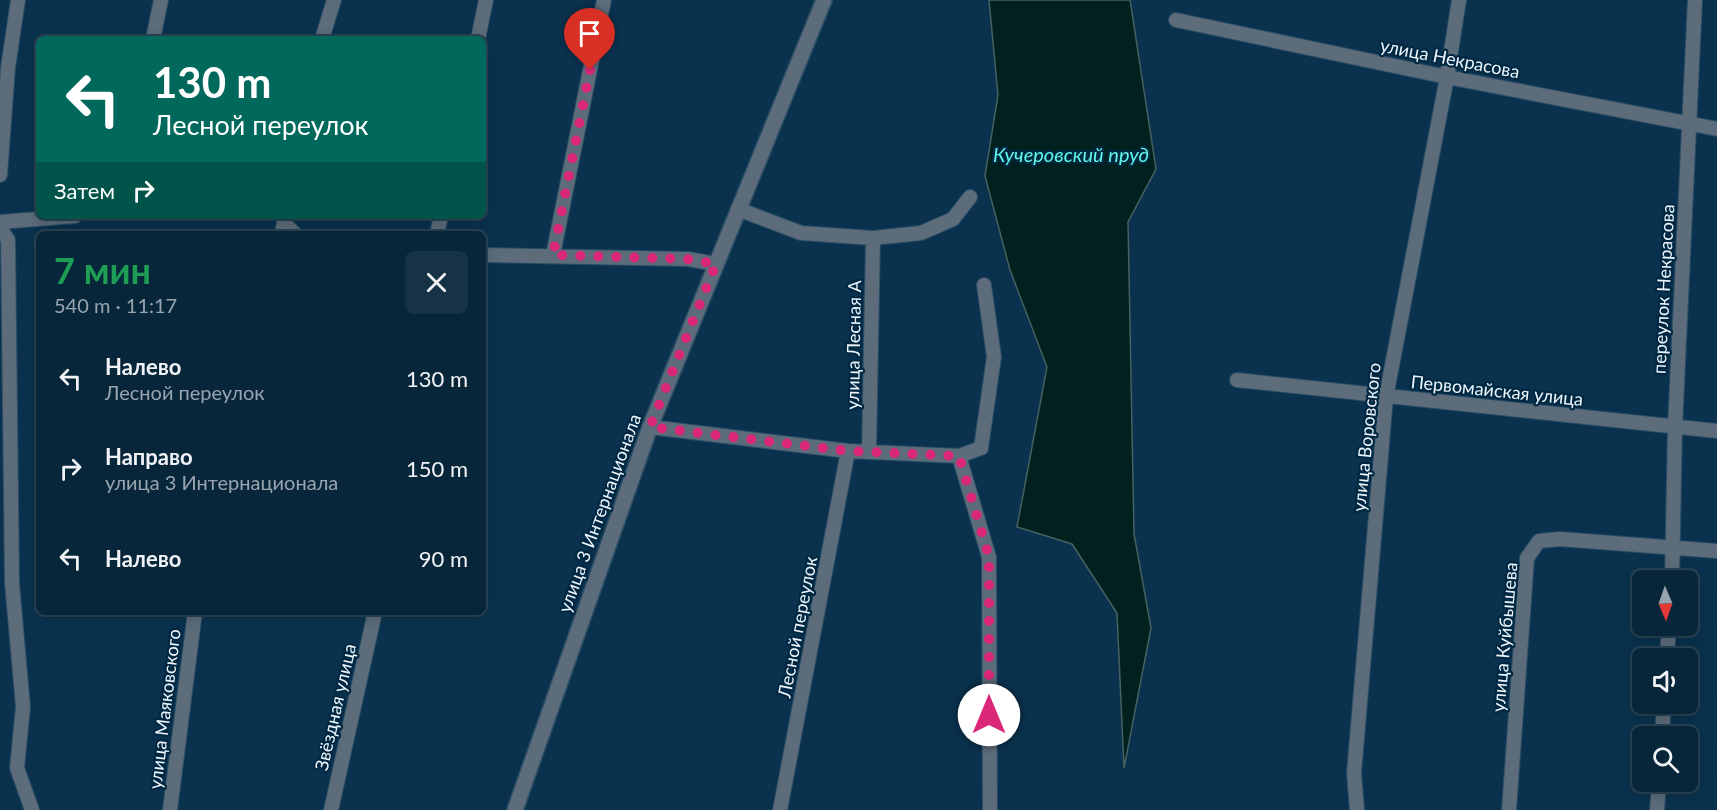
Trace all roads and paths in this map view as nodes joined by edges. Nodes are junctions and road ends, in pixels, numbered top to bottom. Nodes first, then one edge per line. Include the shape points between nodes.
1 (18, 0) edge
2 (161, 0) edge
3 (334, 0) edge
4 (486, 0) edge
5 (604, 0) edge
6 (824, 0) edge
7 (1459, 0) edge
8 (1695, 0) edge
9 (1176, 20) dead end
10 (154, 36) edge
11 (323, 36) edge
12 (478, 36) edge
13 (1447, 77) junction
14 (1689, 121) junction
15 (1717, 129) edge
16 (0, 175) edge
17 (970, 197) dead end
18 (738, 209) junction
19 (38, 219) edge
20 (0, 222) edge
21 (0, 228) edge
22 (873, 238) junction
23 (486, 255) edge
24 (553, 255) junction
25 (716, 264) junction
26 (984, 285) dead end
27 (1237, 380) dead end
28 (1386, 397) junction
29 (650, 427) junction
30 (1675, 427) junction
31 (1717, 431) edge
32 (848, 451) junction
33 (869, 452) junction
34 (959, 456) junction
35 (1675, 547) junction
36 (1717, 551) edge
37 (1673, 570) edge
38 (195, 615) edge
39 (374, 615) edge
40 (1658, 792) edge
41 (32, 810) edge
42 (170, 810) edge
43 (331, 810) edge
44 (515, 810) edge
45 (780, 810) edge
46 (990, 810) edge
47 (1357, 810) edge
48 (1509, 810) edge
49 (1657, 810) edge

1 - 16 street
2 - 10 street
3 - 11 street
4 - 12 street
5 - 24 street
6 - 18 street, улица 3 Интернационала
7 - 13 street, улица Воровского
8 - 14 street, переулок Некрасова
9 - 13 street, улица Некрасова
13 - 14 street, улица Некрасова
13 - 28 street, улица Воровского
14 - 15 street, улица Некрасова
14 - 30 street, переулок Некрасова
17 - 22 street via 953,219 921,233
18 - 22 street via 801,233
18 - 25 street, улица 3 Интернационала
19 - 20 street
21 - 41 street via 8,240 12,583 23,707 17,768
22 - 33 street, улица Лесная А
23 - 24 street
24 - 25 street via 687,259
25 - 29 street, улица 3 Интернационала
26 - 34 street via 994,357 981,448
27 - 28 street, Первомайская улица
28 - 30 street, Первомайская улица
28 - 47 street, улица Воровского via 1353,773
29 - 32 street
29 - 44 street, улица 3 Интернационала
30 - 31 street, Первомайская улица
30 - 35 street, переулок Некрасова
32 - 33 street
32 - 45 street, Лесной переулок
33 - 34 street
34 - 46 street via 989,557
35 - 36 street, улица Куйбышева
35 - 37 street, переулок Некрасова
35 - 48 street, улица Куйбышева via 1560,539 1539,541 1527,558
38 - 42 street, улица Маяковского
39 - 43 street, Звёздная улица
40 - 49 street

